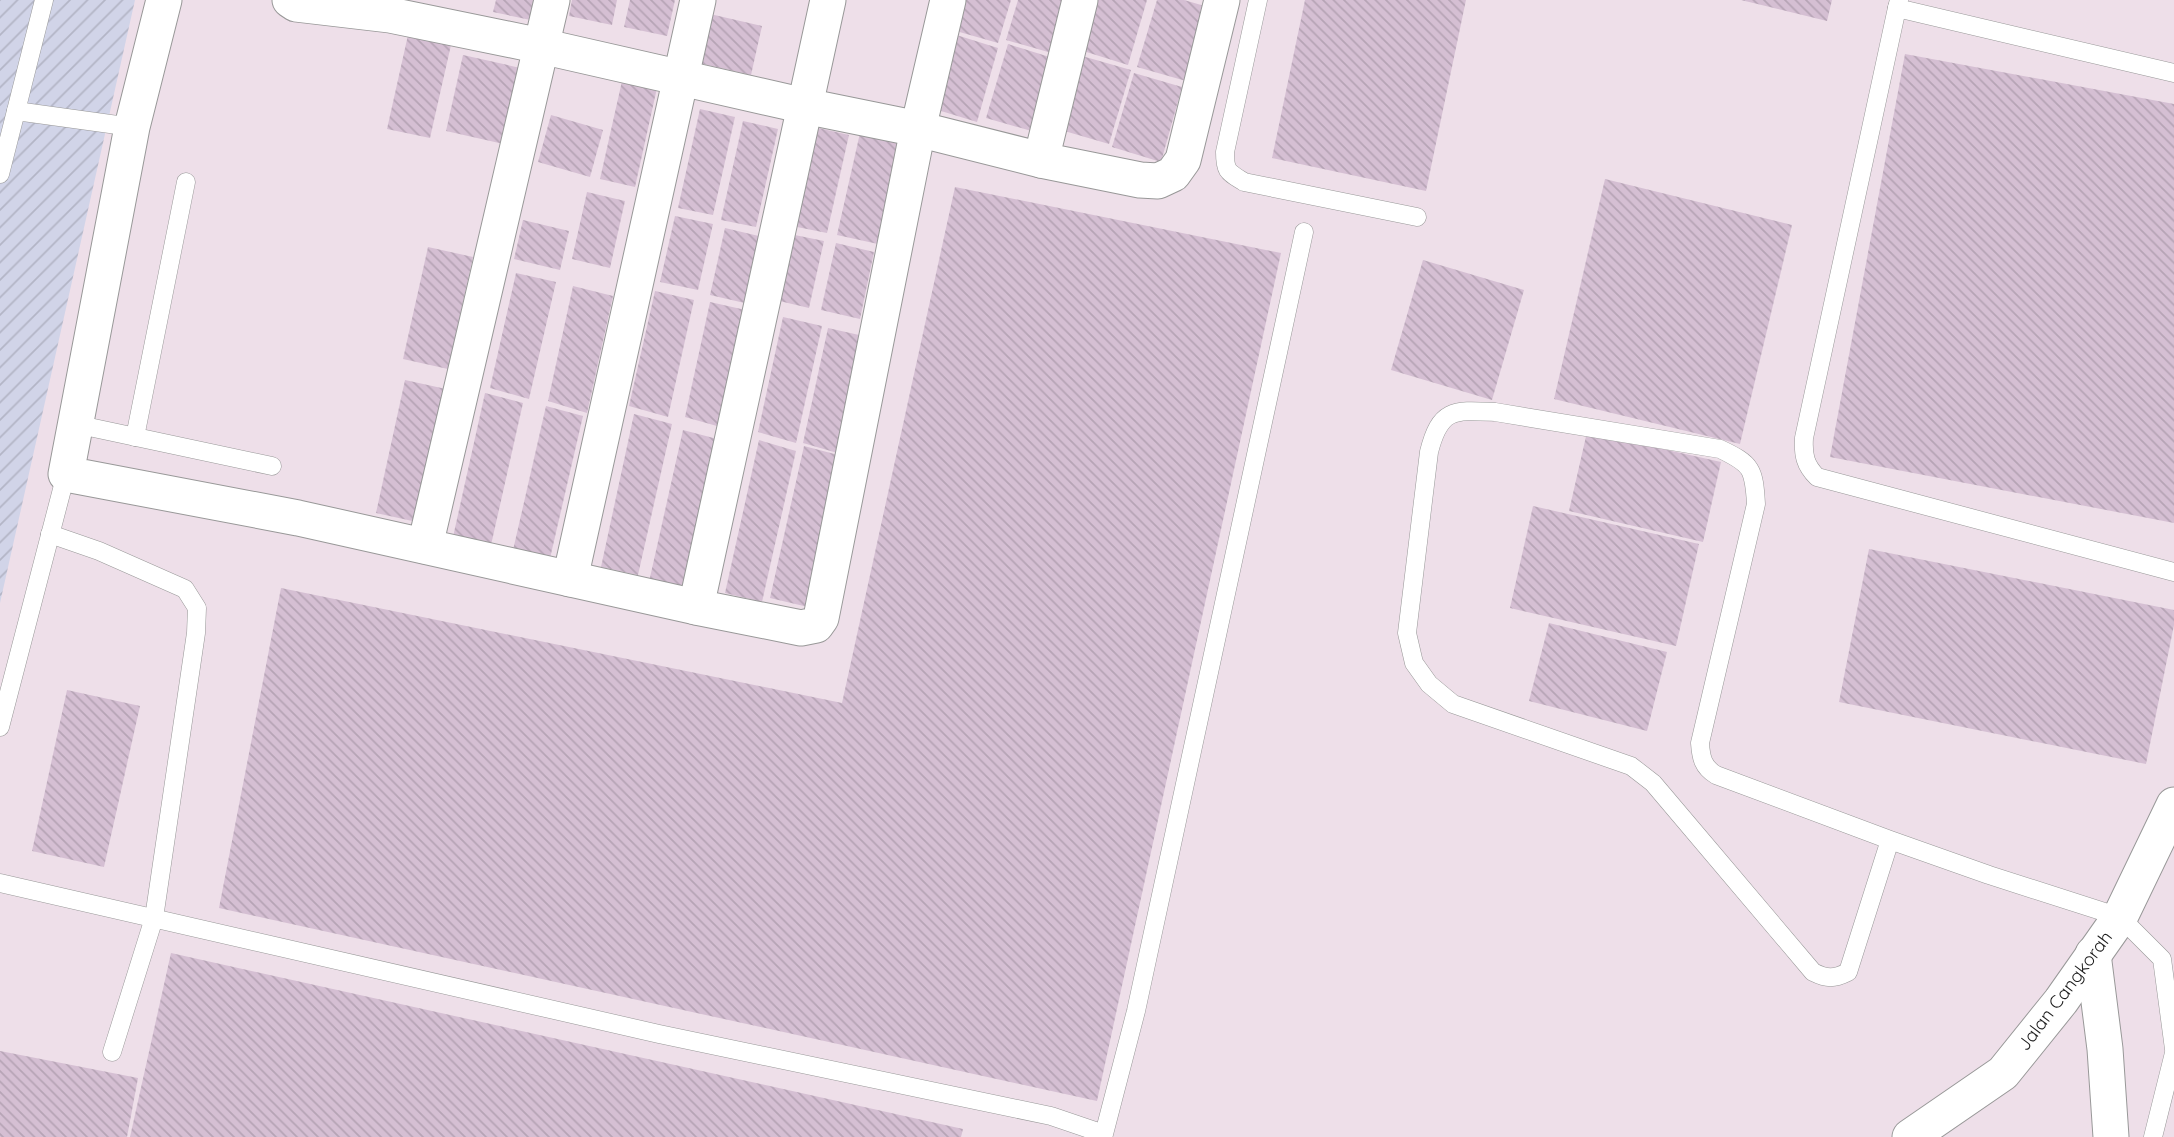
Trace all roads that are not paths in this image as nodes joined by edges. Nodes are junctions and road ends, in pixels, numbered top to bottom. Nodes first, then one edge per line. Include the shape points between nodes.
1 (44, 0) edge
2 (164, 0) edge
3 (290, 0) edge
4 (552, 0) edge
5 (698, 0) edge
6 (828, 0) edge
7 (948, 0) edge
8 (1080, 0) edge
9 (1222, 0) edge
10 (1258, 0) edge
11 (1898, 4) edge
12 (392, 7) edge
13 (541, 46) junction
14 (2174, 73) edge
15 (680, 78) junction
16 (805, 106) junction
17 (16, 111) junction
18 (132, 127) junction
19 (918, 129) junction
20 (1041, 160) junction
21 (0, 174) edge
22 (186, 182) dead end
23 (1416, 217) dead end
24 (1304, 232) dead end
25 (75, 425) junction
26 (135, 437) junction
27 (272, 466) dead end
28 (66, 474) junction
29 (50, 534) junction
30 (425, 546) junction
31 (2174, 572) edge
32 (570, 579) junction
33 (696, 607) junction
34 (0, 727) edge
35 (2174, 805) edge
36 (1890, 840) junction
37 (0, 883) edge
38 (2120, 917) junction
39 (154, 918) junction
40 (2093, 954) junction
41 (2174, 1051) edge
42 (112, 1052) dead end
43 (1104, 1135) edge
44 (1910, 1137) edge
45 (2111, 1137) edge
46 (2153, 1137) edge

1 - 17 lane
2 - 18 street
3 - 12 street via 296,4
4 - 13 street
5 - 15 street
6 - 16 street
7 - 19 street
8 - 20 street
9 - 20 street via 1183,160 1173,174 1158,181 1140,180
10 - 23 lane via 1226,152 1228,172 1244,182
11 - 14 lane
11 - 31 lane via 1804,438 1807,467 1816,477
12 - 13 street
13 - 15 street
13 - 30 street
15 - 16 street
15 - 32 street
16 - 19 street
16 - 33 street
17 - 18 lane
17 - 21 lane
18 - 25 street
19 - 20 street
19 - 33 street via 821,618 816,625 801,628
22 - 26 lane
24 - 43 lane via 1136,1012
25 - 26 lane
25 - 28 street
26 - 27 lane
28 - 29 lane
28 - 30 street
29 - 34 lane
29 - 39 lane via 185,589 197,608
30 - 32 street
32 - 33 street
35 - 38 street, Jalan Cangkorah
36 - 36 lane via 1716,775 1701,757 1700,743 1756,504 1755,479 1744,461 1720,449 1495,412 1461,411 1445,418 1434,432 1429,452 1407,632 1414,663 1429,684 1453,704 1643,773 1814,972 1824,978 1848,972
36 - 38 lane
37 - 39 lane
38 - 40 street, Jalan Cangkorah
38 - 41 lane via 2162,959
39 - 42 lane
39 - 43 lane via 659,1034 1051,1116
40 - 44 street, Jalan Cangkorah via 2003,1073
40 - 45 street
41 - 46 lane

